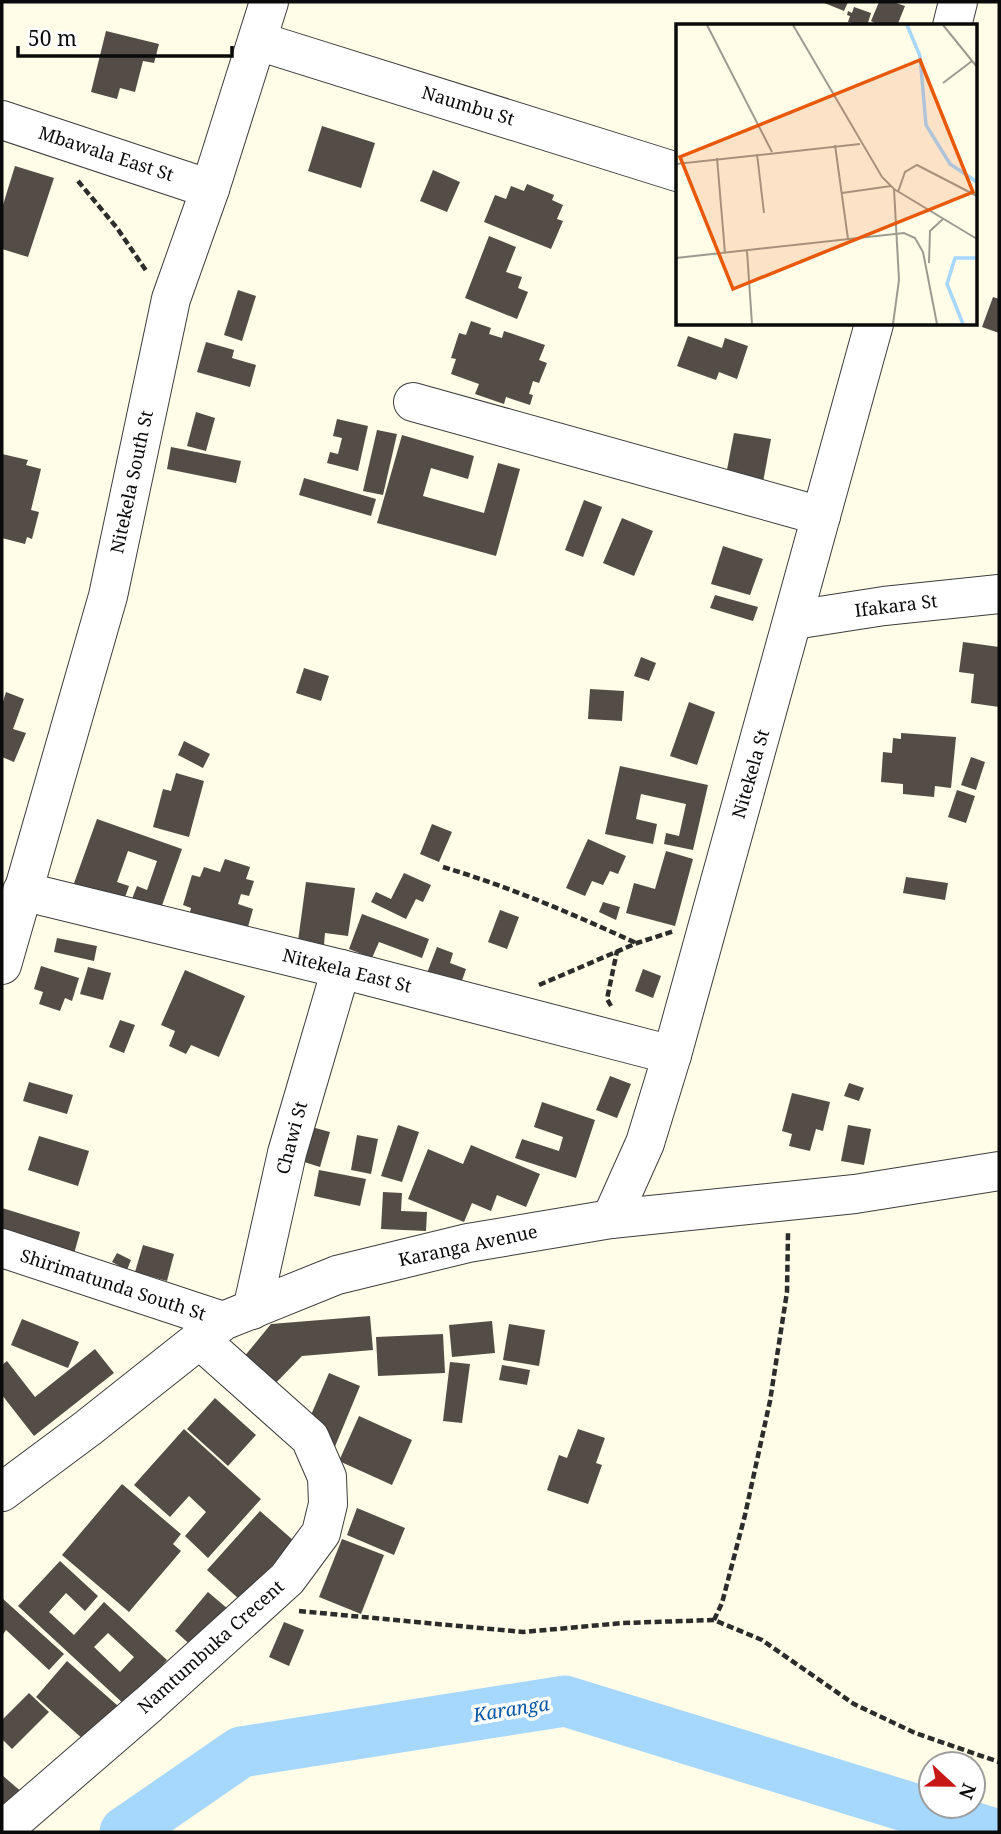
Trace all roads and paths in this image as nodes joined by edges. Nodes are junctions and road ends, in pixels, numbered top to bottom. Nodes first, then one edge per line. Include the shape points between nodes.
1 (269, 2) edge
2 (958, 2) edge
3 (952, 24) edge
4 (258, 41) junction
5 (2, 120) edge
6 (50, 135) junction
7 (676, 172) edge
8 (210, 188) junction
9 (171, 299) junction
10 (873, 326) edge
11 (413, 402) dead end
12 (821, 516) junction
13 (999, 594) edge
14 (794, 620) junction
15 (443, 867) dead end
16 (22, 891) junction
17 (711, 918) junction
18 (637, 943) junction
19 (617, 951) junction
20 (2, 965) edge
21 (341, 969) junction
22 (537, 986) dead end
23 (626, 1043) junction
24 (672, 1055) junction
25 (999, 1171) edge
26 (788, 1200) junction
27 (611, 1219) junction
28 (2, 1248) edge
29 (225, 1324) junction
30 (2, 1492) edge
31 (256, 1607) junction
32 (714, 1620) junction
33 (999, 1762) edge
34 (2, 1831) edge

1 - 4 street, Nitekela South St
2 - 3 street
4 - 7 street, Naumbu St
4 - 8 street, Nitekela South St
5 - 6 street, Mbawala East St
6 - 8 street, Mbawala East St
6 - 9 path via 77,180
8 - 9 street, Nitekela South St
9 - 16 street, Nitekela South St via 108,596
10 - 12 street, Nitekela St
11 - 12 street
12 - 14 street, Nitekela St
13 - 14 street, Ifakara St
14 - 17 street, Nitekela St
15 - 18 path via 555,906
16 - 20 street, Nitekela South St
16 - 21 street, Nitekela East St
17 - 18 path
17 - 24 street, Nitekela St
18 - 19 path
19 - 22 path
19 - 23 path via 607,999
21 - 23 street, Nitekela East St
21 - 29 street, Chawi St via 287,1153
23 - 24 street, Nitekela East St
24 - 27 street, Nitekela St via 645,1143
25 - 26 street, Karanga Avenue
26 - 27 street, Karanga Avenue
26 - 32 path via 787,1292 770,1401 745,1515
27 - 29 street, Karanga Avenue via 468,1244 337,1275
28 - 29 street, Shirimatunda South St
29 - 30 street, Karanga Avenue
29 - 31 street, Namtumbuka Crecent via 310,1438 327,1477 328,1504 321,1533 286,1579
31 - 32 path via 523,1632
31 - 34 street, Namtumbuka Crecent
32 - 33 path via 762,1640 854,1704 915,1733

